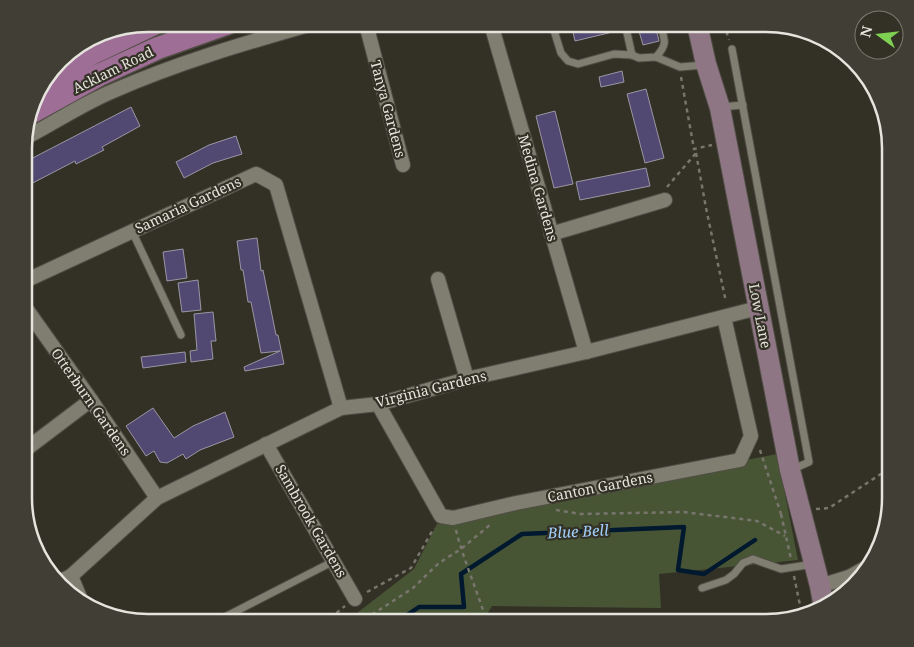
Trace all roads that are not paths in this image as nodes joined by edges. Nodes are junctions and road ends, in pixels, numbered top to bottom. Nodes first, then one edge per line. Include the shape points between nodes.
1 (203, 32) edge
2 (283, 32) edge
3 (368, 32) edge
4 (135, 33) edge
5 (493, 33) edge
6 (555, 33) edge
7 (627, 33) edge
8 (663, 33) edge
9 (699, 33) edge
10 (732, 49) road end
11 (632, 54) junction
12 (656, 57) junction
13 (706, 64) junction
14 (61, 72) edge
15 (742, 105) junction
16 (40, 107) edge
17 (720, 108) junction
18 (33, 134) edge
19 (403, 164) dead end
20 (665, 200) road end
21 (132, 231) junction
22 (551, 234) junction
23 (32, 278) edge
24 (438, 279) dead end
25 (758, 308) junction
26 (727, 316) junction
27 (32, 318) edge
28 (181, 335) dead end
29 (586, 352) junction
30 (467, 379) junction
31 (91, 400) junction
32 (378, 404) junction
33 (341, 408) junction
34 (33, 444) edge
35 (266, 444) junction
36 (790, 470) junction
37 (157, 498) junction
38 (334, 562) junction
39 (814, 564) junction
40 (854, 574) edge
41 (65, 579) edge
42 (820, 586) junction
43 (702, 588) dead end
44 (355, 599) road end
45 (822, 599) edge
46 (232, 614) edge

1 - 16 main road, Acklam Road via 99,74
2 - 18 street via 162,70 110,92
3 - 19 street, Tanya Gardens
4 - 14 main road, Acklam Road
5 - 22 street, Medina Gardens
6 - 11 lane via 561,53 568,61 578,64 614,54
7 - 11 lane
8 - 12 lane via 666,43
9 - 13 main road, Low Lane
10 - 15 lane
11 - 12 lane via 640,58
12 - 13 lane via 684,66
13 - 17 main road, Low Lane
15 - 17 lane
15 - 36 lane via 809,462
17 - 25 main road, Low Lane
20 - 22 street
21 - 23 street, Samaria Gardens
21 - 28 lane
21 - 33 street, Samaria Gardens via 256,174 276,185
22 - 29 street, Medina Gardens
24 - 30 street
25 - 26 street, Virginia Gardens
25 - 36 main road, Low Lane
26 - 29 street, Virginia Gardens
26 - 32 street, Canton Gardens via 751,436 740,460 447,517
27 - 31 street, Otterburn Gardens
29 - 30 street, Virginia Gardens
30 - 32 street, Virginia Gardens
31 - 34 street
31 - 37 street, Otterburn Gardens
32 - 33 street, Virginia Gardens
33 - 35 street, Virginia Gardens
35 - 37 street, Virginia Gardens
35 - 38 street, Sambrook Gardens
36 - 39 main road, Low Lane
37 - 41 street, Virginia Gardens
38 - 44 street, Sambrook Gardens
38 - 46 lane
39 - 42 main road, Low Lane
39 - 43 lane via 781,569 753,559 743,563 726,580
40 - 42 street
42 - 45 main road, Low Lane

